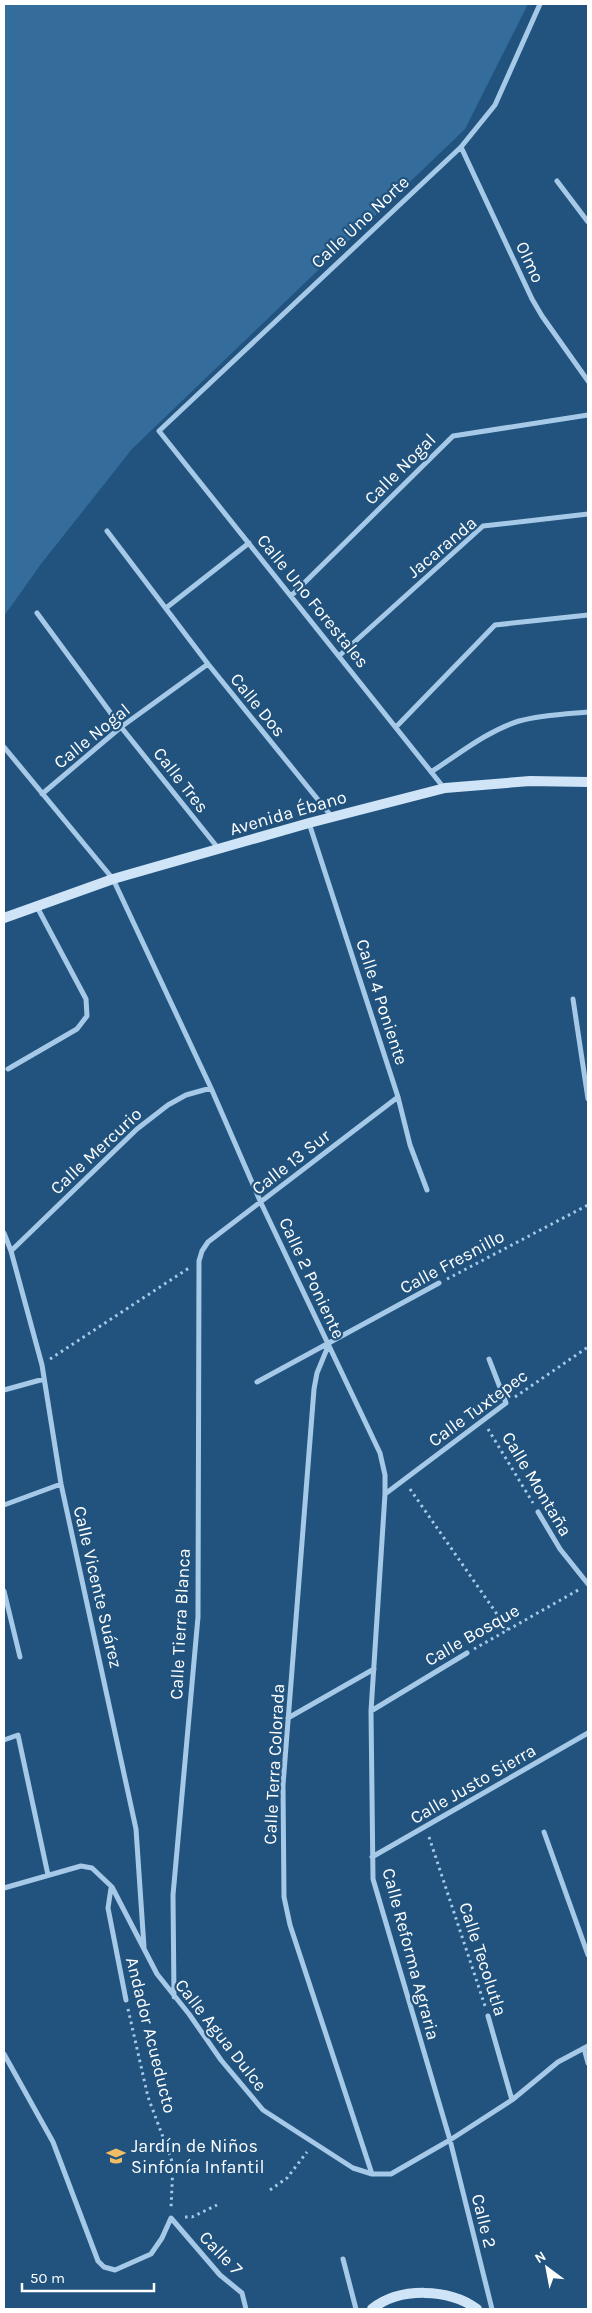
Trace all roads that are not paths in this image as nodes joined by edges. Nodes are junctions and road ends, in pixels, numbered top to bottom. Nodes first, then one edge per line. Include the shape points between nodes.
1 (540, 4) edge
2 (461, 147) junction
3 (557, 181) dead end
4 (588, 222) edge
5 (588, 380) edge
6 (588, 415) edge
7 (159, 431) joint
8 (588, 514) edge
9 (107, 531) dead end
10 (249, 543) junction
11 (291, 596) junction
12 (166, 608) junction
13 (37, 613) dead end
14 (588, 615) edge
15 (339, 656) junction
16 (208, 664) junction
17 (588, 712) edge
18 (121, 727) junction
19 (396, 727) junction
20 (4, 747) edge
21 (431, 772) junction
22 (588, 782) edge
23 (445, 788) junction
24 (42, 794) junction
25 (332, 817) junction
26 (308, 823) junction
27 (219, 850) junction
28 (113, 879) junction
29 (36, 905) junction
30 (4, 918) edge
31 (572, 999) dead end
32 (8, 1069) dead end
33 (211, 1088) junction
34 (398, 1096) junction
35 (588, 1099) edge
36 (427, 1190) dead end
37 (261, 1203) junction
38 (4, 1233) edge
39 (11, 1251) junction
40 (202, 1251) joint
41 (439, 1283) road end
42 (329, 1344) junction
43 (488, 1359) dead end
44 (44, 1379) junction
45 (257, 1382) dead end
46 (4, 1390) edge
47 (61, 1484) junction
48 (385, 1494) junction
49 (4, 1505) edge
50 (538, 1512) road end
51 (588, 1584) edge
52 (4, 1591) edge
53 (467, 1653) road end
54 (20, 1656) dead end
55 (374, 1669) junction
56 (371, 1710) junction
57 (288, 1718) junction
58 (588, 1733) edge
59 (4, 1740) edge
60 (544, 1832) dead end
61 (372, 1858) junction
62 (48, 1875) junction
63 (112, 1887) junction
64 (4, 1888) edge
65 (144, 1950) junction
66 (588, 1955) edge
67 (174, 1997) junction
68 (126, 2000) road end
69 (488, 2016) road end
70 (586, 2047) edge
71 (4, 2054) edge
72 (588, 2063) edge
73 (512, 2100) junction
74 (450, 2140) junction
75 (372, 2174) junction
76 (343, 2260) dead end
77 (246, 2309) edge
78 (356, 2309) edge
79 (372, 2309) edge
80 (477, 2309) edge
81 (492, 2309) edge

1 - 2 street, Calle Uno Norte via 495,105
2 - 5 street, Olmo via 532,299
2 - 7 street, Calle Uno Norte
3 - 4 street
6 - 11 street, Calle Nogal via 452,436
7 - 10 street, Calle Uno Forestales
8 - 15 street, Jacaranda via 483,526
9 - 12 street, Calle Dos
10 - 11 street, Calle Uno Forestales
10 - 12 street
11 - 15 street, Calle Uno Forestales
12 - 16 street, Calle Dos
13 - 18 street, Calle Tres
14 - 19 street via 495,624
15 - 19 street, Calle Uno Forestales
16 - 18 street, Calle Nogal
16 - 25 street, Calle Dos
17 - 21 street via 540,717 498,729
18 - 24 street, Calle Nogal
18 - 27 street, Calle Tres
19 - 21 street, Calle Uno Forestales
20 - 24 street, Calle 2 Poniente
21 - 23 street, Calle Uno Forestales
22 - 23 main road, Avenida Ébano via 530,781
23 - 25 main road, Avenida Ébano
24 - 28 street, Calle 2 Poniente
25 - 26 main road, Avenida Ébano
26 - 27 main road, Avenida Ébano
26 - 34 street, Calle 4 Poniente
27 - 28 main road, Avenida Ébano
28 - 29 main road, Avenida Ébano
28 - 33 street, Calle 2 Poniente
29 - 30 main road, Avenida Ébano
29 - 32 street via 86,999 86,1016 77,1029
31 - 35 street
33 - 37 street, Calle 2 Poniente
33 - 39 street, Calle Mercurio via 186,1095 137,1129
34 - 36 street, Calle 4 Poniente via 404,1124
34 - 37 street, Calle 13 Sur
37 - 40 street, Calle 13 Sur via 208,1242
37 - 42 street, Calle 2 Poniente
38 - 39 street, Calle Vicente Suárez
39 - 44 street, Calle Vicente Suárez
40 - 67 street, Calle Tierra Blanca via 199,1261 198,1616 173,1895
41 - 42 street, Calle Fresnillo
42 - 45 street, Calle Fresnillo
42 - 48 street, Calle 2 Poniente via 380,1453
42 - 57 street, Calle Terra Colorada via 314,1389
43 - 48 street, Calle Tuxtepec via 506,1403
44 - 46 street
44 - 47 street, Calle Vicente Suárez
47 - 49 street
47 - 65 street, Calle Vicente Suárez via 136,1829
48 - 55 street, Calle 2 Poniente
50 - 51 street, Calle Montaña
52 - 54 street
53 - 56 street, Calle Bosque
55 - 56 street, Calle 2 Poniente
55 - 57 street
56 - 61 street, Calle Reforma Agraria
57 - 75 street, Calle Terra Colorada via 284,1784 284,1896 290,1925
58 - 61 street, Calle Justo Sierra
59 - 62 street via 18,1735
60 - 66 street
61 - 74 street, Calle Reforma Agraria via 373,1879
62 - 63 street, Calle Agua Dulce via 81,1866 92,1868
62 - 64 street
63 - 65 street, Calle Agua Dulce
63 - 68 street, Andador Acueducto via 108,1908
65 - 67 street, Calle Agua Dulce
67 - 75 street, Calle Agua Dulce via 220,2060 263,2110 353,2168
69 - 73 street, Calle Tecolutla
70 - 72 street
70 - 73 street via 558,2062
71 - 77 street, Calle 7 via 53,2142 98,2260 104,2267 115,2270 151,2254 171,2218 220,2275 242,2293
73 - 74 street
74 - 75 street via 391,2174
74 - 81 street, Calle 2
76 - 78 street
79 - 80 main road via 399,2296 420,2293 444,2296

